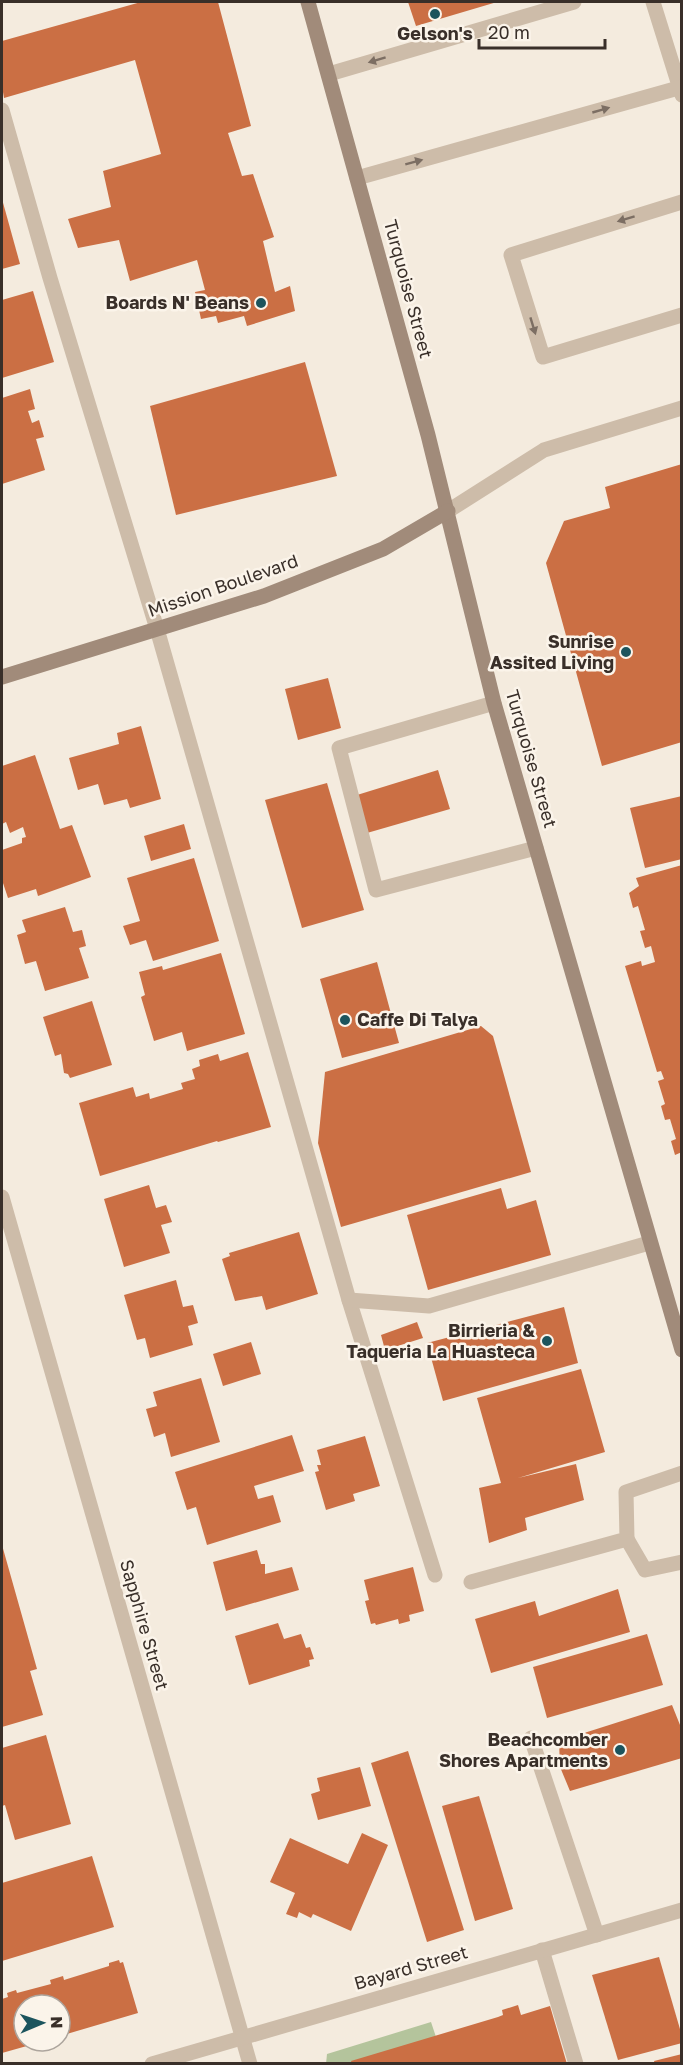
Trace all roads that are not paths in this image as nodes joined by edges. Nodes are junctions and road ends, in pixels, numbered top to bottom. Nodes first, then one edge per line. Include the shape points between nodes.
1 (308, 2) edge
2 (574, 2) edge
3 (653, 2) edge
4 (329, 74) junction
5 (681, 90) edge
6 (2, 110) edge
7 (357, 178) junction
8 (681, 202) edge
9 (681, 315) edge
10 (681, 408) edge
11 (448, 511) junction
12 (157, 629) junction
13 (2, 677) edge
14 (494, 703) junction
15 (536, 848) junction
16 (2, 1197) edge
17 (649, 1243) junction
18 (349, 1300) junction
19 (681, 1350) edge
20 (681, 1473) edge
21 (627, 1539) junction
22 (681, 1562) edge
23 (435, 1575) dead end
24 (471, 1582) dead end
25 (531, 1738) dead end
26 (681, 1910) edge
27 (597, 1935) junction
28 (542, 1950) junction
29 (242, 2037) junction
30 (152, 2064) edge
31 (250, 2064) edge
32 (576, 2064) edge

1 - 4 main road, Turquoise Street
2 -> 4 street
3 - 5 street
4 - 7 main road, Turquoise Street
7 -> 5 street
6 - 12 street
7 - 11 main road, Turquoise Street
8 -> 9 street via 511,255 543,357
10 - 11 street via 544,450
11 - 12 main road, Mission Boulevard via 383,549 264,596
11 - 14 main road, Turquoise Street
12 - 13 main road, Mission Boulevard
12 - 18 street
14 - 15 main road, Turquoise Street
14 - 15 street via 339,748 376,890
15 - 17 main road, Turquoise Street
16 - 29 street, Sapphire Street
17 - 18 street via 429,1306
17 - 19 main road, Turquoise Street
18 - 23 street
20 - 21 street via 626,1492
21 - 22 street via 645,1570
21 - 24 street
25 - 27 street
26 - 27 street, Bayard Street
27 - 28 street, Bayard Street
28 - 29 street, Bayard Street
28 - 32 street
29 - 30 street, Bayard Street
29 - 31 street, Sapphire Street

